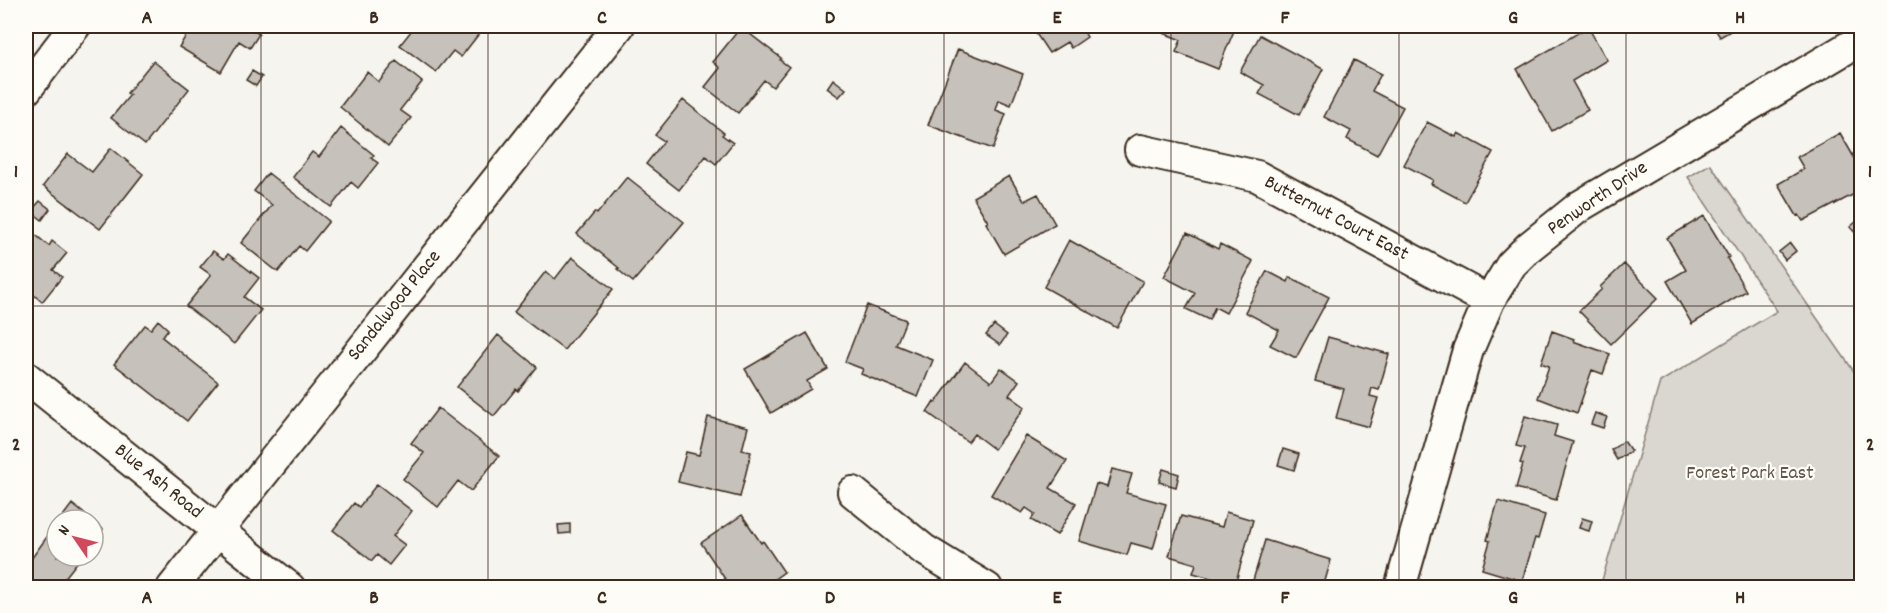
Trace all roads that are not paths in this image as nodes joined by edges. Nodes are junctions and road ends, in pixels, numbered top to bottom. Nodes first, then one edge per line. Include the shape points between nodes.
1 (75, 26) edge
2 (619, 26) edge
3 (1862, 39) edge
4 (26, 90) edge
5 (1140, 150) dead end
6 (1489, 301) junction
7 (26, 377) edge
8 (853, 492) dead end
9 (218, 530) junction
10 (172, 588) edge
11 (290, 588) edge
12 (987, 588) edge
13 (1400, 588) edge

1 - 4 street
2 - 9 street, Sandalwood Place
3 - 6 street, Penworth Drive via 1580,206 1511,265
5 - 6 street, Butternut Court East via 1257,176
6 - 13 street, Penworth Drive via 1468,350
7 - 9 street, Blue Ash Road
8 - 12 street via 923,549
9 - 10 street, Sandalwood Place
9 - 11 street, Blue Ash Road

